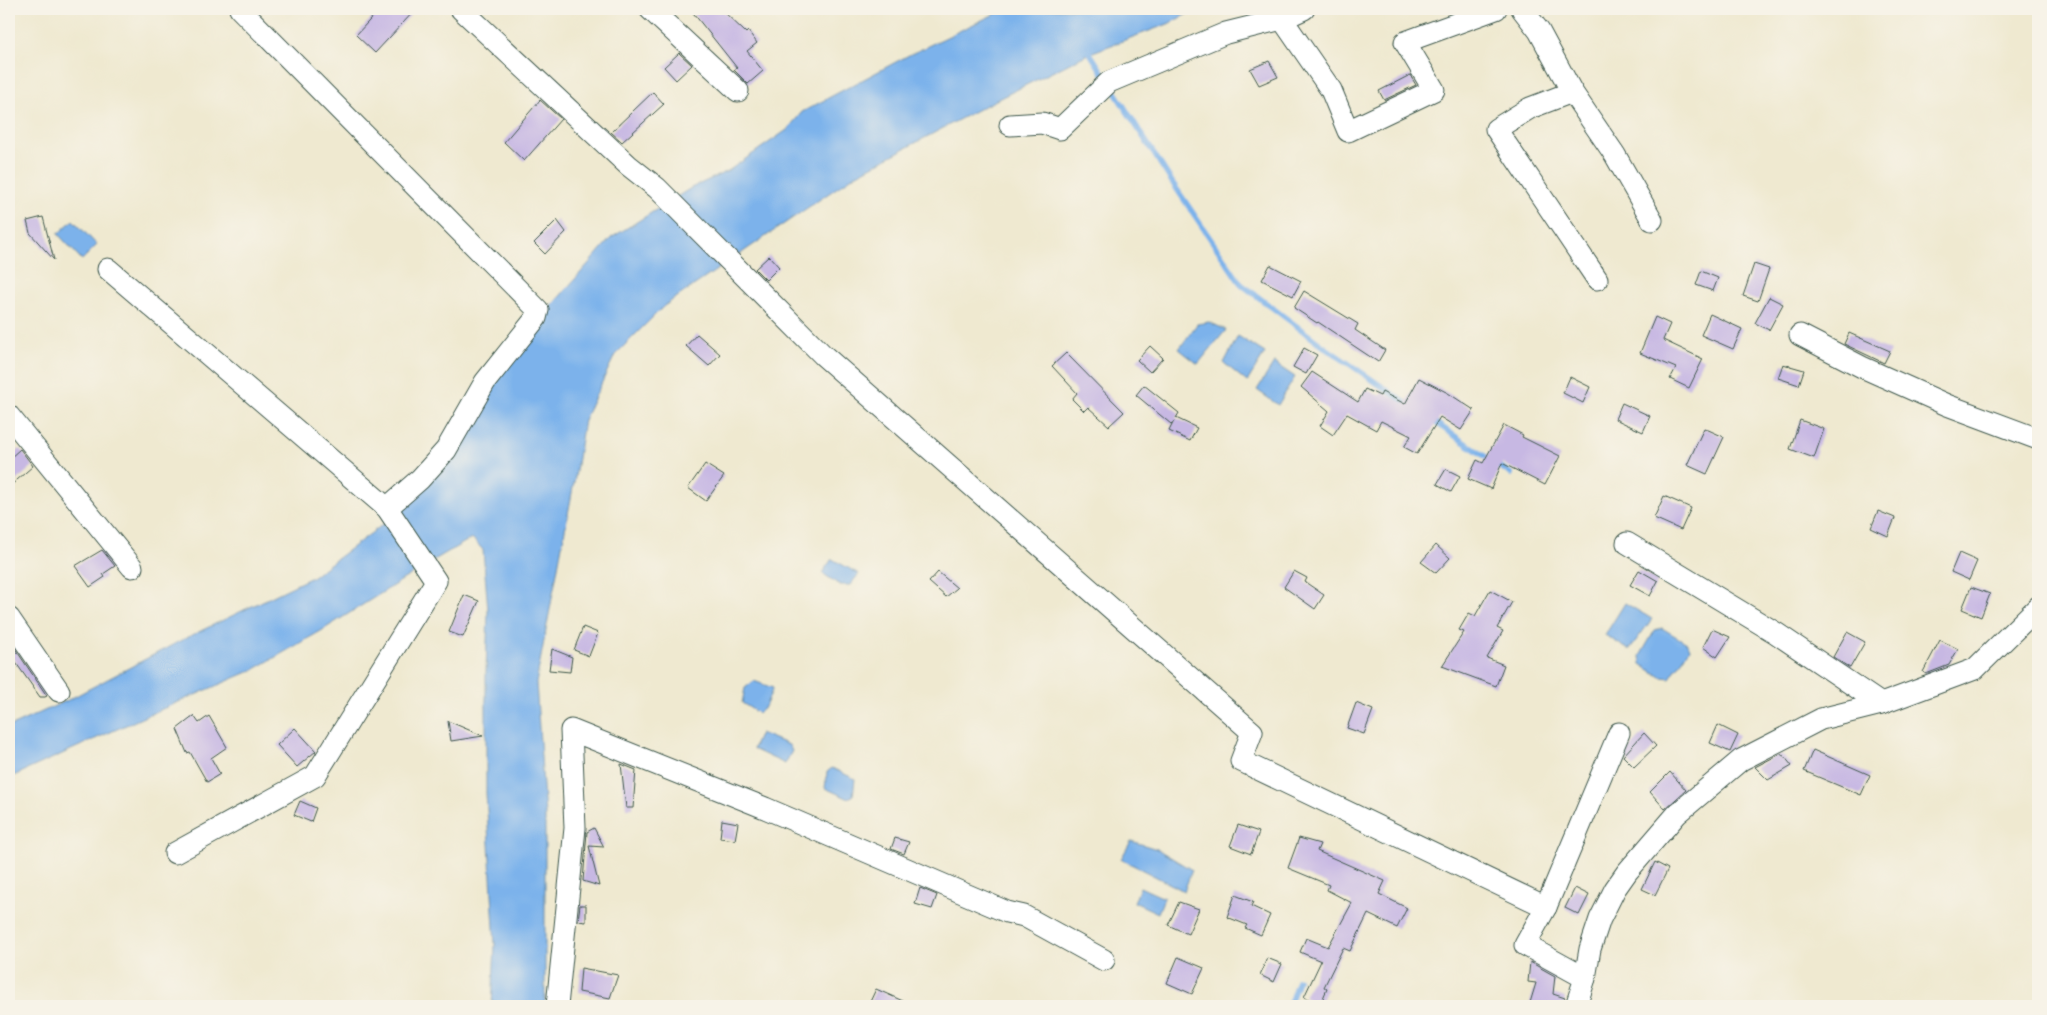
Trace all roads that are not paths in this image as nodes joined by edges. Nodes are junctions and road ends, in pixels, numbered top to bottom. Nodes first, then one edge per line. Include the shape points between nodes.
1 (240, 9) edge
2 (461, 9) edge
3 (650, 9) edge
4 (1304, 9) edge
5 (1496, 9) edge
6 (1522, 9) edge
7 (1280, 14) edge
8 (738, 91) dead end
9 (1572, 92) junction
10 (1010, 124) dead end
11 (1652, 220) dead end
12 (108, 269) dead end
13 (1596, 279) dead end
14 (1800, 335) dead end
15 (9, 416) edge
16 (2038, 439) edge
17 (389, 510) junction
18 (1627, 543) dead end
19 (132, 567) dead end
20 (2038, 607) edge
21 (9, 618) edge
22 (60, 691) dead end
23 (1881, 704) junction
24 (1619, 733) dead end
25 (175, 853) dead end
26 (1546, 907) junction
27 (1104, 960) dead end
28 (1586, 978) junction
29 (557, 1006) edge
30 (1576, 1006) edge

1 - 17 street via 538,310 536,318 485,382 446,450
2 - 26 street via 628,165 657,188 823,355 1252,732 1241,761
3 - 8 street
4 - 7 street
5 - 7 street via 1405,42 1434,90 1348,131 1331,90
6 - 9 street via 1539,31
7 - 10 street via 1109,82 1060,130 1042,123
9 - 11 street via 1615,155
9 - 13 street via 1530,108 1496,129
12 - 17 street
14 - 16 street via 1947,405
15 - 19 street
17 - 25 street via 436,581 314,776
18 - 23 street via 1776,633
20 - 23 street via 1975,670
21 - 22 street
23 - 28 street via 1821,719 1741,760 1677,814 1615,889 1590,949
24 - 26 street
26 - 28 street via 1525,945
27 - 29 street via 1024,916 1007,912 766,808 571,730 575,828
28 - 30 street

